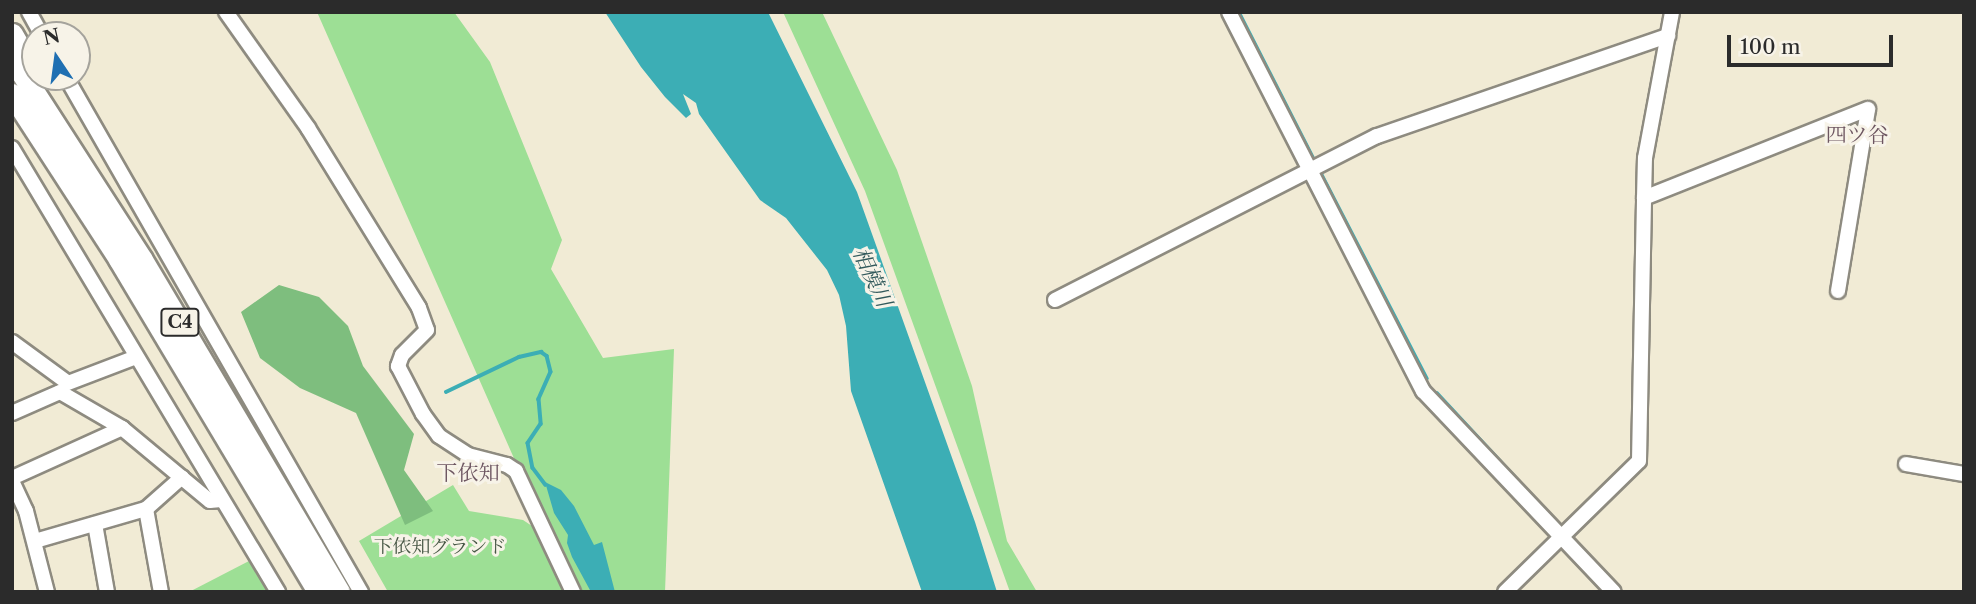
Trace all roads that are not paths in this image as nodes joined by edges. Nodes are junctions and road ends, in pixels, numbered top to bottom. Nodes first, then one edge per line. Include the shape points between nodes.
1 (226, 12) edge
2 (1230, 12) edge
3 (1672, 12) edge
4 (12, 34) edge
5 (1668, 36) junction
6 (21, 49) edge
7 (12, 58) edge
8 (45, 91) edge
9 (74, 91) edge
10 (12, 94) edge
11 (13, 151) edge
12 (1310, 169) junction
13 (1644, 198) junction
14 (142, 260) junction
15 (1838, 291) dead end
16 (1055, 300) dead end
17 (12, 342) edge
18 (136, 357) junction
19 (12, 413) edge
20 (122, 429) junction
21 (1906, 464) dead end
22 (1964, 474) edge
23 (182, 477) junction
24 (12, 480) edge
25 (221, 500) junction
26 (146, 509) junction
27 (95, 524) junction
28 (1563, 538) junction
29 (35, 541) junction
30 (47, 592) edge
31 (107, 592) edge
32 (161, 592) edge
33 (278, 592) edge
34 (318, 592) edge
35 (339, 592) edge
36 (361, 592) edge
37 (573, 592) edge
38 (1506, 592) edge
39 (1614, 592) edge

1 - 37 street via 308,128 419,307 427,330 402,355 398,366 423,414 439,436 468,455 516,471
2 - 12 street
3 - 5 street
4 - 6 highway
5 - 12 street via 1390,132
5 - 13 street via 1645,158
7 - 14 highway, C4
8 - 14 highway
9 - 36 street
10 - 34 highway, C4 via 119,259
11 - 18 street
12 - 16 street
12 - 28 street via 1423,391
13 - 15 street via 1868,109
13 - 28 street via 1639,461
14 - 35 highway, C4
17 - 18 street via 68,383
18 - 25 street
19 - 20 street via 60,392
20 - 23 street
20 - 24 street
21 - 22 street
23 - 25 street via 211,501
23 - 26 street
24 - 29 street
25 - 33 street
26 - 27 street
26 - 32 street
27 - 29 street
27 - 31 street
28 - 38 street
28 - 39 street
29 - 30 street

